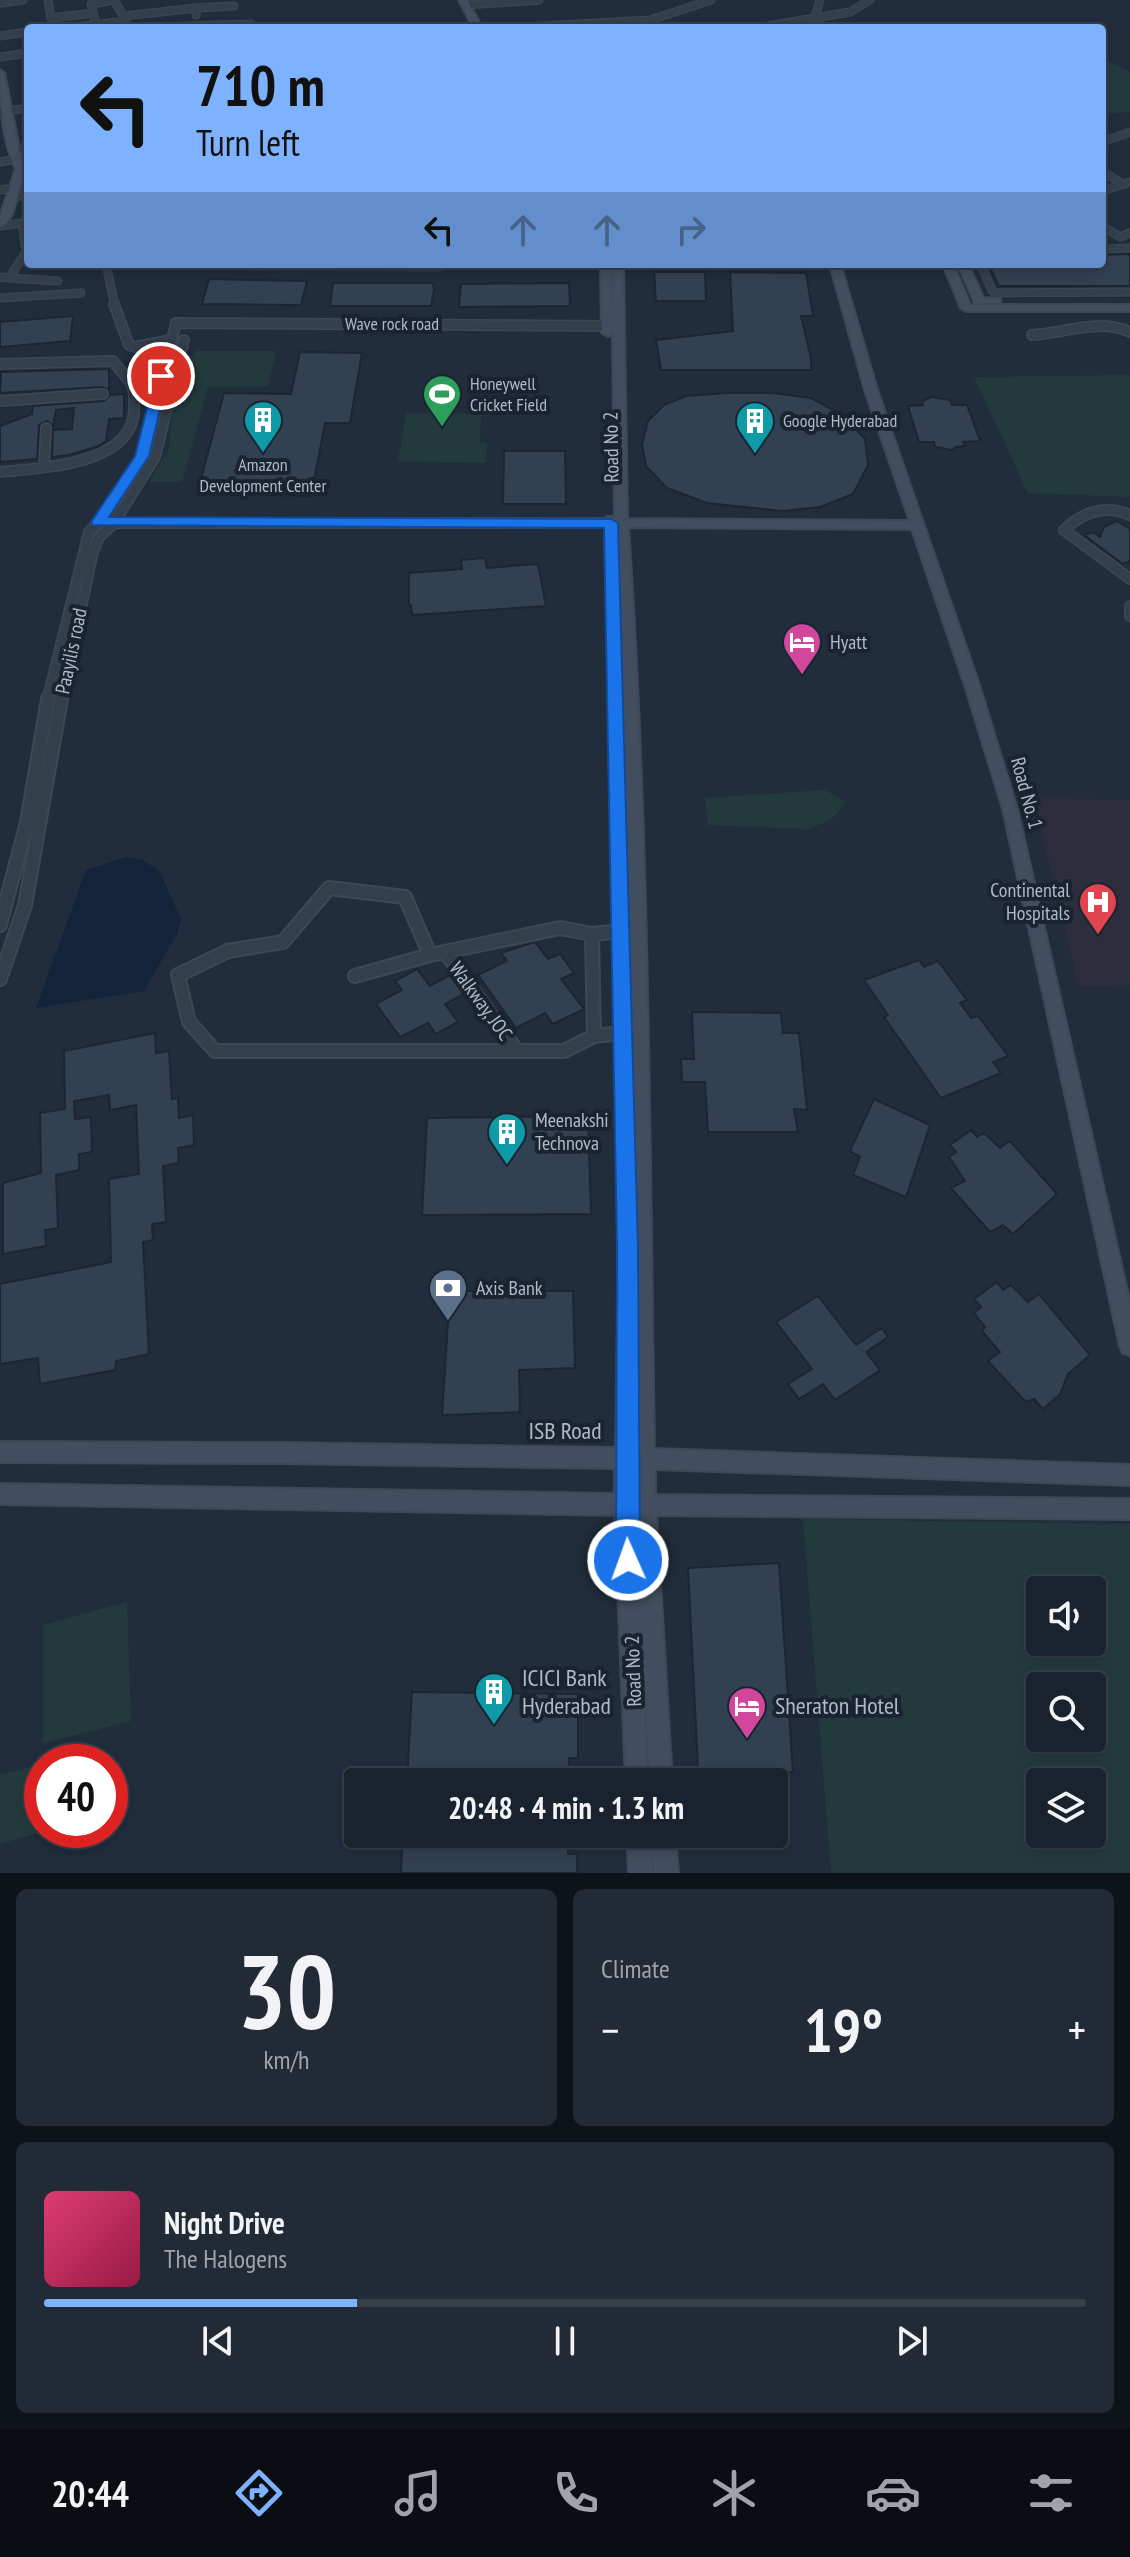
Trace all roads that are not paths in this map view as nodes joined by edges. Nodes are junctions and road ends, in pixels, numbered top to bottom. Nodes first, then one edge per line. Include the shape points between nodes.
1 (23, 0) edge
2 (48, 0) edge
3 (114, 0) edge
4 (179, 0) edge
5 (539, 0) edge
6 (711, 0) edge
7 (820, 0) edge
8 (870, 0) edge
9 (462, 2) edge
10 (0, 3) edge
11 (198, 5) edge
12 (234, 6) dead end
13 (181, 9) junction
14 (87, 14) dead end
15 (252, 20) dead end
16 (814, 20) junction
17 (160, 21) dead end
18 (125, 23) edge
19 (197, 23) edge
20 (96, 24) edge
21 (474, 24) edge
22 (578, 24) edge
23 (785, 24) edge
24 (24, 33) edge
25 (0, 36) edge
26 (24, 54) edge
27 (0, 57) edge
28 (0, 73) edge
29 (24, 108) edge
30 (4, 111) edge
31 (1130, 132) edge
32 (1106, 141) edge
33 (24, 149) edge
34 (15, 154) junction
35 (24, 157) edge
36 (0, 162) edge
37 (1106, 173) edge
38 (1127, 183) edge
39 (19, 187) edge
40 (0, 190) edge
41 (1106, 190) edge
42 (3, 215) edge
43 (24, 223) edge
44 (0, 225) edge
45 (1106, 228) edge
46 (1130, 233) edge
47 (1130, 248) edge
48 (1106, 249) edge
49 (24, 255) edge
50 (107, 268) edge
51 (606, 268) edge
52 (836, 268) edge
53 (950, 268) edge
54 (965, 268) edge
55 (983, 268) edge
56 (618, 271) edge
57 (5, 277) edge
58 (58, 281) dead end
59 (1130, 292) edge
60 (81, 293) dead end
61 (0, 298) edge
62 (1066, 300) junction
63 (1130, 301) edge
64 (1097, 308) junction
65 (1130, 308) edge
66 (176, 323) joint
67 (1107, 325) junction
68 (613, 326) junction
69 (1075, 326) junction
70 (1130, 332) edge
71 (1032, 335) dead end
72 (171, 340) junction
73 (184, 340) dead end
74 (0, 364) edge
75 (103, 394) dead end
76 (0, 401) edge
77 (46, 428) dead end
78 (142, 456) junction
79 (155, 457) junction
80 (44, 466) junction
81 (0, 472) edge
82 (1130, 515) edge
83 (98, 522) junction
84 (114, 523) junction
85 (616, 523) junction
86 (917, 525) junction
87 (1128, 575) edge
88 (1130, 606) edge
89 (1130, 616) edge
90 (0, 925) edge
91 (621, 931) junction
92 (592, 934) junction
93 (445, 952) junction
94 (430, 955) junction
95 (355, 976) dead end
96 (0, 979) edge
97 (622, 1033) junction
98 (594, 1036) junction
99 (517, 1051) junction
100 (1130, 1346) edge
101 (0, 1452) edge
102 (637, 1458) junction
103 (1130, 1475) edge
104 (0, 1494) edge
105 (635, 1504) junction
106 (1130, 1509) edge
107 (637, 1768) edge
108 (660, 1768) edge
109 (640, 1848) edge
110 (664, 1848) edge
111 (641, 1873) edge
112 (666, 1873) edge

1 - 10 street
2 - 14 street via 51,18
3 - 18 street
3 - 20 street via 89,6
4 - 13 street
5 - 9 street
6 - 22 street via 650,20
7 - 16 street
8 - 16 street via 850,12
9 - 21 street
11 - 12 street
11 - 13 street
11 - 19 street
13 - 18 street
15 - 19 street
16 - 23 street
17 - 19 street
18 - 19 street
24 - 25 street
26 - 27 street
28 - 30 street
29 - 30 street
30 - 34 street
31 - 32 street
33 - 34 street
34 - 35 street
34 - 36 street
34 - 39 street via 21,169
37 - 38 street
38 - 41 street
39 - 40 street
39 - 42 street
42 - 44 street
43 - 44 street
45 - 46 street via 1120,237
47 - 48 street
49 - 57 street
50 - 72 street via 129,345
51 - 68 street, Road No 2
52 - 86 street, Road No. 1
53 - 62 street via 966,308
54 - 62 street via 979,301
55 - 62 street via 992,291
56 - 68 street, Road No 2
57 - 58 street
59 - 62 street
60 - 61 street
62 - 63 street
62 - 64 street
62 - 69 street
64 - 65 street
64 - 67 street
66 - 68 street, Wave rock road
66 - 72 street, Paayilis road
67 - 69 street
67 - 70 street
68 - 85 street, Road No 2
69 - 71 street
72 - 78 street, Paayilis road
73 - 79 street, Paayilis road
74 - 80 street via 113,361 134,389 132,427 121,441 101,456
75 - 76 street
77 - 80 street
78 - 79 street
78 - 83 street, Paayilis road
79 - 84 street, Paayilis road
80 - 81 street
82 - 87 street via 1103,508 1064,530
83 - 84 street
83 - 90 street, Paayilis road via 89,532 51,679 27,822
84 - 85 street
84 - 96 street, Paayilis road via 93,552 25,905
85 - 86 street
85 - 91 street, Road No 2
85 - 102 street, Road No 2 via 628,631
86 - 100 street, Road No. 1 via 1010,809
88 - 89 street
91 - 92 street
91 - 97 street, Road No 2
92 - 93 street via 560,928
92 - 98 street
93 - 94 street
93 - 99 street, Walkway, JOC
94 - 95 street
94 - 99 street via 405,897 329,888 283,942 250,943 214,953 178,975 178,985 189,1022 215,1051
97 - 98 street
97 - 102 street, Road No 2
98 - 99 street via 564,1051
101 - 102 street, ISB Road
102 - 103 street, ISB Road
102 - 105 street, Road No 2
104 - 105 street
105 - 106 street
105 - 107 street, Road No 2
105 - 108 street, Road No 2
109 - 111 street
110 - 112 street

